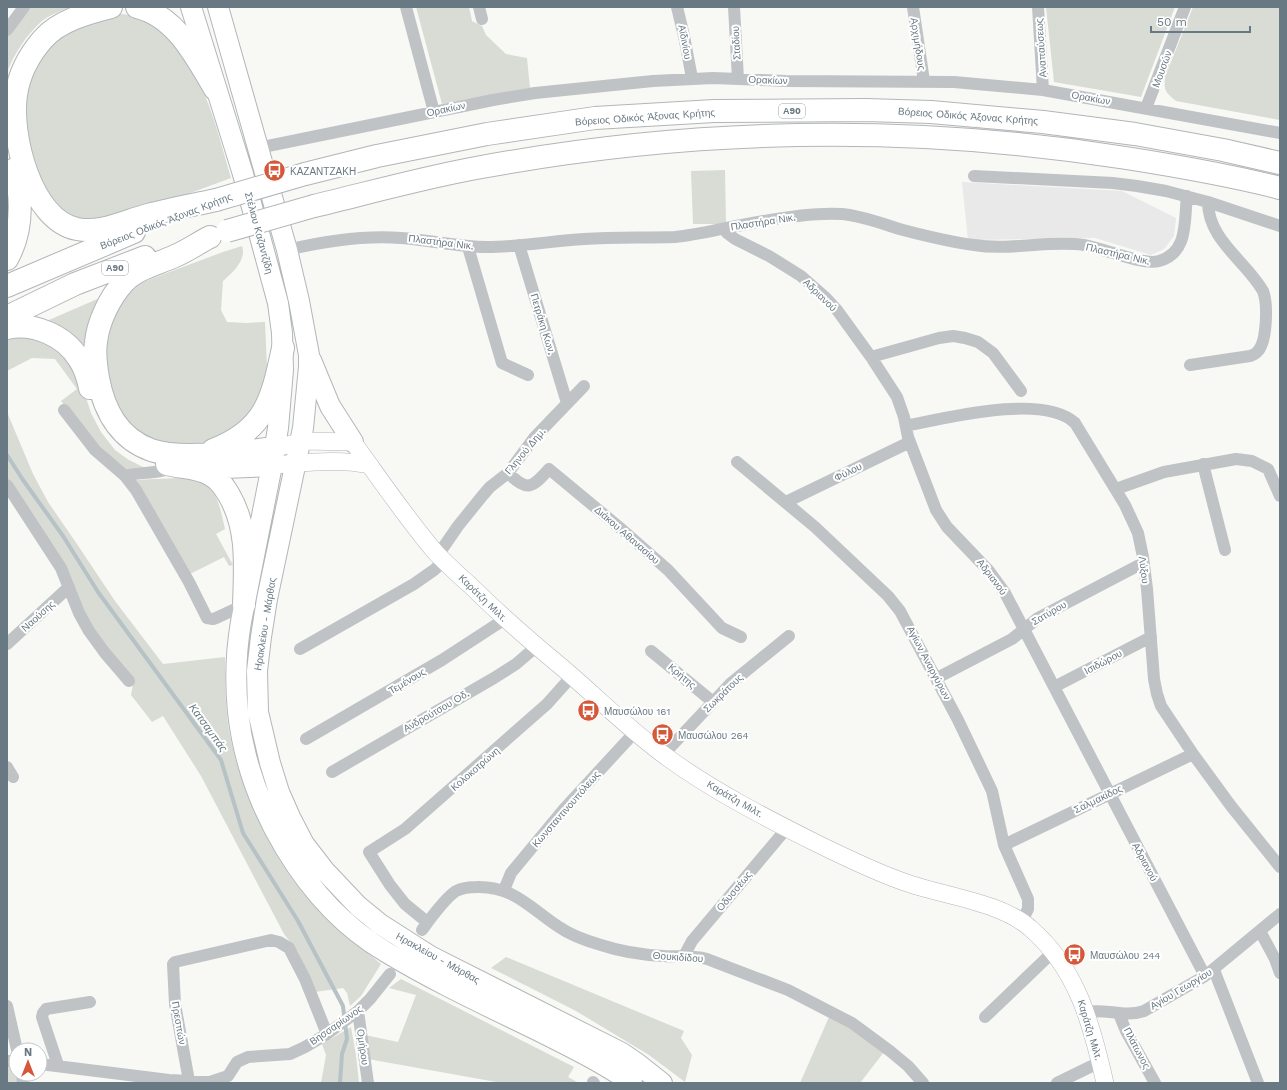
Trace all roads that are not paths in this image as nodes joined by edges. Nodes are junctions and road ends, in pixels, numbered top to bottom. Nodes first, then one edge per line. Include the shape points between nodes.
1 (24, 7) edge
2 (78, 7) edge
3 (111, 7) edge
4 (137, 7) edge
5 (190, 7) edge
6 (218, 7) edge
7 (406, 7) edge
8 (677, 7) edge
9 (734, 7) edge
10 (913, 7) edge
11 (1038, 7) edge
12 (1185, 7) edge
13 (9, 23) edge
14 (692, 78) junction
15 (738, 79) junction
16 (924, 81) junction
17 (215, 89) junction
18 (1043, 90) junction
19 (7, 98) edge
20 (1146, 108) junction
21 (434, 112) junction
22 (1280, 133) edge
23 (7, 135) edge
24 (258, 148) junction
25 (1280, 163) edge
26 (974, 176) dead end
27 (1280, 188) edge
28 (1187, 196) junction
29 (216, 200) junction
30 (1208, 202) junction
31 (1280, 226) edge
32 (725, 228) junction
33 (218, 234) junction
34 (519, 246) junction
35 (468, 247) junction
36 (287, 250) junction
37 (7, 259) edge
38 (7, 286) edge
39 (7, 317) edge
40 (7, 328) edge
41 (283, 348) junction
42 (309, 355) junction
43 (871, 357) junction
44 (1190, 364) dead end
45 (528, 375) dead end
46 (584, 386) dead end
47 (1021, 391) dead end
48 (566, 403) junction
49 (64, 410) dead end
50 (906, 426) junction
51 (300, 442) junction
52 (352, 442) junction
53 (910, 442) junction
54 (274, 457) junction
55 (737, 462) dead end
56 (189, 463) junction
57 (296, 464) junction
58 (1202, 464) junction
59 (370, 465) junction
60 (508, 473) junction
61 (125, 476) junction
62 (7, 484) edge
63 (1116, 489) junction
64 (1280, 496) edge
65 (786, 502) junction
66 (1225, 550) dead end
67 (441, 558) junction
68 (1143, 563) junction
69 (69, 588) junction
70 (244, 605) junction
71 (505, 619) junction
72 (1024, 629) junction
73 (789, 636) dead end
74 (741, 637) dead end
75 (1151, 637) junction
76 (7, 644) edge
77 (537, 646) junction
78 (300, 649) dead end
79 (651, 651) dead end
80 (572, 676) junction
81 (937, 678) junction
82 (129, 681) dead end
83 (1054, 687) junction
84 (712, 702) junction
85 (635, 732) junction
86 (306, 739) dead end
87 (1193, 754) junction
88 (663, 755) junction
89 (332, 772) dead end
90 (1110, 794) junction
91 (787, 828) junction
92 (1004, 845) junction
93 (369, 852) joint
94 (1280, 867) edge
95 (504, 890) junction
96 (1280, 914) edge
97 (1022, 921) junction
98 (1260, 931) junction
99 (1053, 952) junction
100 (684, 956) junction
101 (1210, 973) junction
102 (1280, 973) edge
103 (390, 974) dead end
104 (90, 1002) dead end
105 (7, 1006) edge
106 (1086, 1012) junction
107 (354, 1014) junction
108 (1119, 1014) junction
109 (985, 1016) dead end
110 (330, 1032) junction
111 (15, 1042) edge
112 (1100, 1062) junction
113 (48, 1064) edge
114 (58, 1065) junction
115 (189, 1081) junction
116 (368, 1083) edge
117 (632, 1083) edge
118 (662, 1083) edge
119 (923, 1083) edge
120 (1057, 1083) edge
121 (1105, 1083) edge
122 (1155, 1083) edge
123 (1258, 1083) edge

1 - 13 street
2 - 19 highway via 49,23 28,44 20,55
3 - 29 highway via 82,15 44,37 21,72 16,96 16,126 23,162 34,191 48,211 62,223 85,230 106,228
4 - 17 highway via 164,20 174,29
5 - 17 main road, Στέλιου Καζαντζίδη
6 - 24 main road
7 - 21 street
8 - 14 street, Αϊδινίου
9 - 15 street, Σταδίου
10 - 16 street, Αρχιμήδους
11 - 18 street, Αναπαύσεως
12 - 20 street, Μουσών
14 - 15 street, Ορακίων
14 - 21 street, Ορακίων via 534,93
15 - 16 street, Ορακίων
16 - 18 street, Ορακίων
17 - 41 main road, Στέλιου Καζαντζίδη via 243,174 278,303
18 - 20 street, Ορακίων
20 - 22 street, Ορακίων
21 - 24 street, Ορακίων
23 - 37 highway via 19,188 20,206 16,240
24 - 36 main road
25 - 29 highway, Βόρειος Οδικός Άξονας Κρήτης / Α90, bridge via 1135,134 1036,121 902,111 714,111 595,118 487,134 377,156
26 - 28 street via 1126,184
27 - 33 highway, Α90, bridge via 1172,165 1059,148 921,136 793,135 683,140 624,146 476,168 314,206
28 - 30 street
28 - 32 street, Πλαστήρα Νικ. via 1181,245 1172,255 1155,262 1076,245 975,246 842,214 804,216
29 - 38 highway, Βόρειος Οδικός Άξονας Κρήτης / Α90
30 - 31 street
30 - 44 street via 1211,219 1217,232 1263,291 1266,318 1262,344 1256,354
32 - 34 street, Πλαστήρα Νικ. via 681,236 586,239
32 - 43 street, Αδριανού via 731,237 790,268 818,290 832,304
33 - 39 highway, Α90 via 104,272
33 - 56 highway via 176,256 135,273 125,281 106,312 95,348 101,392 118,428 135,442
34 - 35 street, Πλαστήρα Νικ.
34 - 48 street, Πετράκη Κων.
35 - 36 street, Πλαστήρα Νικ. via 403,238 368,237 319,242
35 - 45 street via 502,363
36 - 42 main road
40 - 56 highway via 19,326 41,330 68,346 83,365 106,426 122,443 153,460
41 - 54 main road, Στέλιου Καζαντζίδη via 282,388
41 - 56 highway via 271,398 258,420 231,442
42 - 51 main road
42 - 52 main road via 330,406
43 - 47 street via 939,338 965,338 978,342 990,350
43 - 50 street, Αδριανού via 895,393
46 - 48 street, Γληνού Δημ.
48 - 60 street, Γληνού Δημ. via 534,438
49 - 61 street via 95,450
50 - 53 street, Αδριανού
50 - 63 street, Λύξου via 1003,409 1026,408 1064,415 1075,423
51 - 52 street
51 - 54 street
51 - 57 main road, Ηρακλείου - Μάρθας
52 - 59 street, Καράτζη Μιλτ.
53 - 65 street, Φύλου
53 - 72 street, Αδριανού via 936,510 947,527 994,578
54 - 56 highway via 246,451
54 - 57 street
54 - 70 main road, Ηρακλείου - Μάρθας
55 - 65 street, Αγίων Αναργύρων
56 - 61 street via 163,471
56 - 70 highway via 219,480 239,515 244,544
57 - 59 street via 325,461
57 - 118 main road, Ηρακλείου - Μάρθας via 267,599 257,684 258,712 274,779 304,844 348,896 394,934 430,956 605,1044 638,1064
58 - 63 street via 1164,472
58 - 64 street via 1236,459 1252,461 1268,469
58 - 66 street
59 - 67 street, Καράτζη Μιλτ.
60 - 67 street, Γληνού Δημ. via 490,487 458,526
60 - 74 street, Διάκου Αθανασίου via 528,486 538,482 549,469 668,570 722,628
61 - 70 street via 136,490 207,618 216,618
62 - 69 street via 61,568
63 - 68 street, Λύξου via 1135,524
65 - 81 street, Αγίων Αναργύρων via 898,607
67 - 71 street, Καράτζη Μιλτ.
67 - 78 street, Γληνού Δημ. via 434,570 414,584
68 - 72 street, Σατύρου via 1038,618
68 - 75 street, Λύξου
69 - 76 street, Ναούσης
69 - 82 street via 89,631
70 - 117 main road, Ηρακλείου - Μάρθας via 239,635 237,681 238,711 244,746 266,812 292,859 311,884 353,928 386,952 440,982 593,1058
71 - 77 street, Καράτζη Μιλτ.
71 - 86 street, Τεμένους via 442,660
72 - 81 street, Σατύρου via 1012,639
72 - 83 street, Αδριανού
73 - 84 street, Σωκράτους
75 - 83 street, Ισιδώρου
75 - 87 street, Λύξου via 1154,679 1159,700
77 - 80 street, Καράτζη Μιλτ.
77 - 89 street, Ανδρούτσου Οδ. via 494,678
79 - 84 street, Κρήτης
80 - 85 street, Καράτζη Μιλτ.
80 - 93 street, Κολοκοτρώνη via 547,704 405,829
81 - 92 street, Αγίων Αναργύρων via 992,791
83 - 90 street, Αδριανού
84 - 88 street, Σωκράτους
85 - 88 street, Καράτζη Μιλτ.
85 - 95 street, Κωνσταντινουπόλεως via 564,809 511,874
87 - 90 street, Σαλμακίδος
87 - 94 street, Λύξου via 1242,822
88 - 91 street, Καράτζη Μιλτ.
90 - 92 street, Σαλμακίδος
90 - 101 street, Αδριανού
91 - 97 street, Καράτζη Μιλτ. via 891,878 1000,910
91 - 100 street, Οδυσσέως via 697,935
92 - 97 street, Αγίων Αναργύρων via 1028,899 1028,909
93 - 95 street, Θουκιδίδου via 404,904 424,926 448,898 461,889 480,887
95 - 100 street, Θουκιδίδου via 559,927 583,939 640,954
96 - 98 street, Αγίου Γεωργίου
97 - 99 street, Καράτζη Μιλτ.
98 - 101 street, Αγίου Γεωργίου
98 - 102 street
99 - 106 street, Καράτζη Μιλτ. via 1070,978
99 - 109 street
100 - 119 street, Θουκιδίδου via 707,958 746,973 788,990 852,1023 908,1066
101 - 108 street, Αγίου Γεωργίου via 1144,1011
101 - 123 street, Αδριανού
103 - 107 street, Βησσαρίωνος
104 - 114 street via 46,1009 42,1013
105 - 111 street
106 - 108 street, Αγίου Γεωργίου via 1097,1010
106 - 112 street, Καράτζη Μιλτ.
107 - 110 street, Βησσαρίωνος
107 - 116 street, Ομήρου
108 - 122 street, Πλάτωνος
110 - 115 street, Βησσαρίωνος via 290,1054 244,1058 237,1062 224,1078 210,1082
110 - 115 street, Πρεσπών via 289,948 278,942 271,940 175,962 175,1004
112 - 120 street
112 - 121 street, Καράτζη Μιλτ.
113 - 114 street, Βησσαρίωνος
114 - 115 street, Βησσαρίωνος

